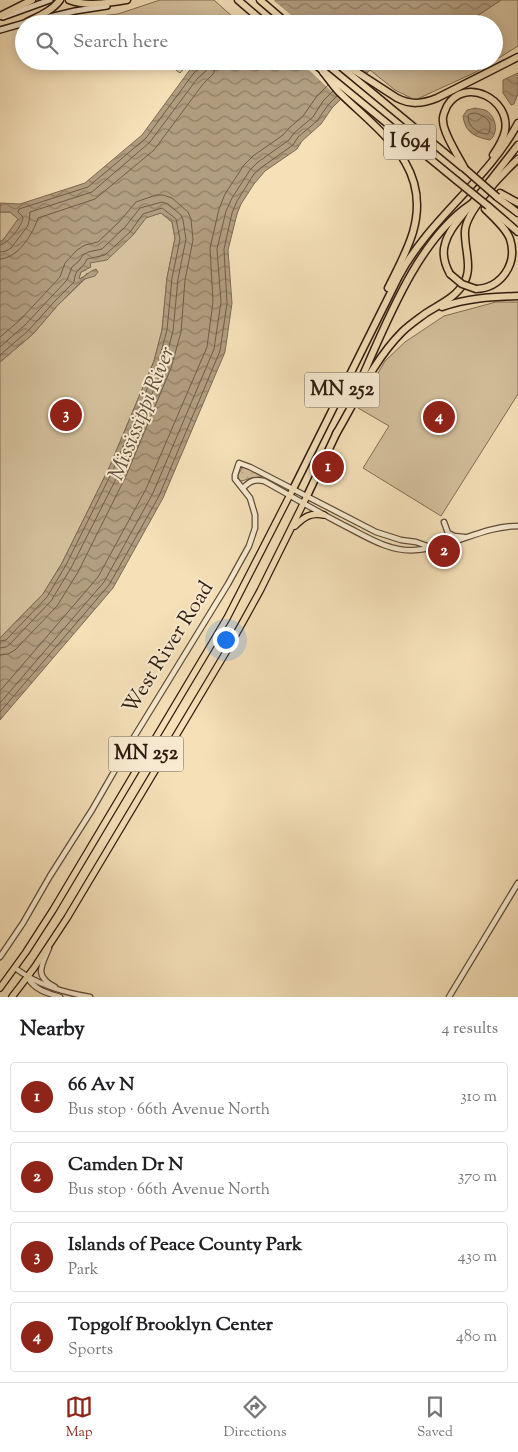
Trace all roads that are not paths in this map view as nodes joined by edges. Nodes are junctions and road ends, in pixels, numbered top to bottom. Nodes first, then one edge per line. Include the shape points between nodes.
1 (32, 0) edge
2 (50, 0) edge
3 (60, 0) edge
4 (69, 0) edge
5 (127, 0) edge
6 (132, 0) edge
7 (260, 0) edge
8 (239, 1) edge
9 (41, 15) edge
10 (57, 15) edge
11 (255, 15) edge
12 (278, 15) edge
13 (0, 18) edge
14 (15, 26) edge
15 (0, 30) edge
16 (518, 57) edge
17 (503, 65) edge
18 (345, 70) edge
19 (354, 70) edge
20 (492, 70) edge
21 (323, 72) joint
22 (518, 123) edge
23 (518, 145) edge
24 (518, 159) edge
25 (465, 169) junction
26 (498, 195) junction
27 (457, 201) junction
28 (518, 203) edge
29 (471, 204) junction
30 (487, 207) junction
31 (518, 213) edge
32 (518, 232) edge
33 (518, 296) edge
34 (412, 324) junction
35 (360, 354) junction
36 (336, 434) junction
37 (243, 488) junction
38 (291, 492) junction
39 (307, 496) junction
40 (304, 504) junction
41 (324, 515) junction
42 (444, 522) dead end
43 (518, 526) edge
44 (290, 531) junction
45 (470, 537) junction
46 (430, 547) junction
47 (518, 884) edge
48 (54, 938) junction
49 (0, 957) edge
50 (15, 968) junction
51 (27, 977) junction
52 (0, 988) edge
53 (70, 994) junction
54 (12, 997) edge
55 (60, 997) edge
56 (90, 997) edge
57 (449, 997) edge

1 - 13 highway
2 - 13 main road
3 - 9 highway
4 - 5 highway via 78,3
6 - 10 main road
7 - 12 highway
8 - 11 highway
14 - 15 main road
16 - 17 highway
18 - 25 highway, I 694
19 - 20 highway via 404,102 414,104 437,98
21 - 30 highway, I 694, bridge
21 - 35 highway via 338,92 391,141 406,162 414,183 414,227
22 - 27 highway via 495,159
23 - 29 highway
24 - 34 highway via 469,216 464,232 468,268 463,284 452,298
25 - 26 highway, I 694, bridge
25 - 27 highway via 446,133 443,116 453,99 477,92 498,104 504,116 505,129 492,156
26 - 28 highway
26 - 31 highway, I 694
27 - 35 highway via 411,256
29 - 30 highway, bridge via 452,228 445,244 445,261 450,274 462,284 476,289 501,280 513,258 510,239
29 - 36 highway via 437,237 413,272
30 - 32 highway, I 694
33 - 34 highway via 458,302 441,307
34 - 36 highway via 386,351
35 - 38 highway, MN 252
36 - 39 highway, MN 252
37 - 38 street via 258,479
37 - 38 street via 235,477 239,463
37 - 49 street, West River Road via 250,498 256,522 249,546 92,810
38 - 39 street
38 - 40 street
38 - 50 highway, MN 252 via 216,639
39 - 40 highway, MN 252
39 - 46 street via 376,532
40 - 41 street
40 - 44 highway, MN 252
41 - 44 highway via 307,516
41 - 46 street via 380,544 414,551
42 - 45 street via 448,533
43 - 45 street via 497,528
44 - 48 highway, MN 252 via 241,626
45 - 46 street
47 - 57 street
48 - 51 highway, MN 252
48 - 53 street via 40,967 42,976 47,983
50 - 51 street
50 - 52 highway, MN 252
51 - 53 street
51 - 54 highway, MN 252
51 - 55 street via 32,986
53 - 56 street

